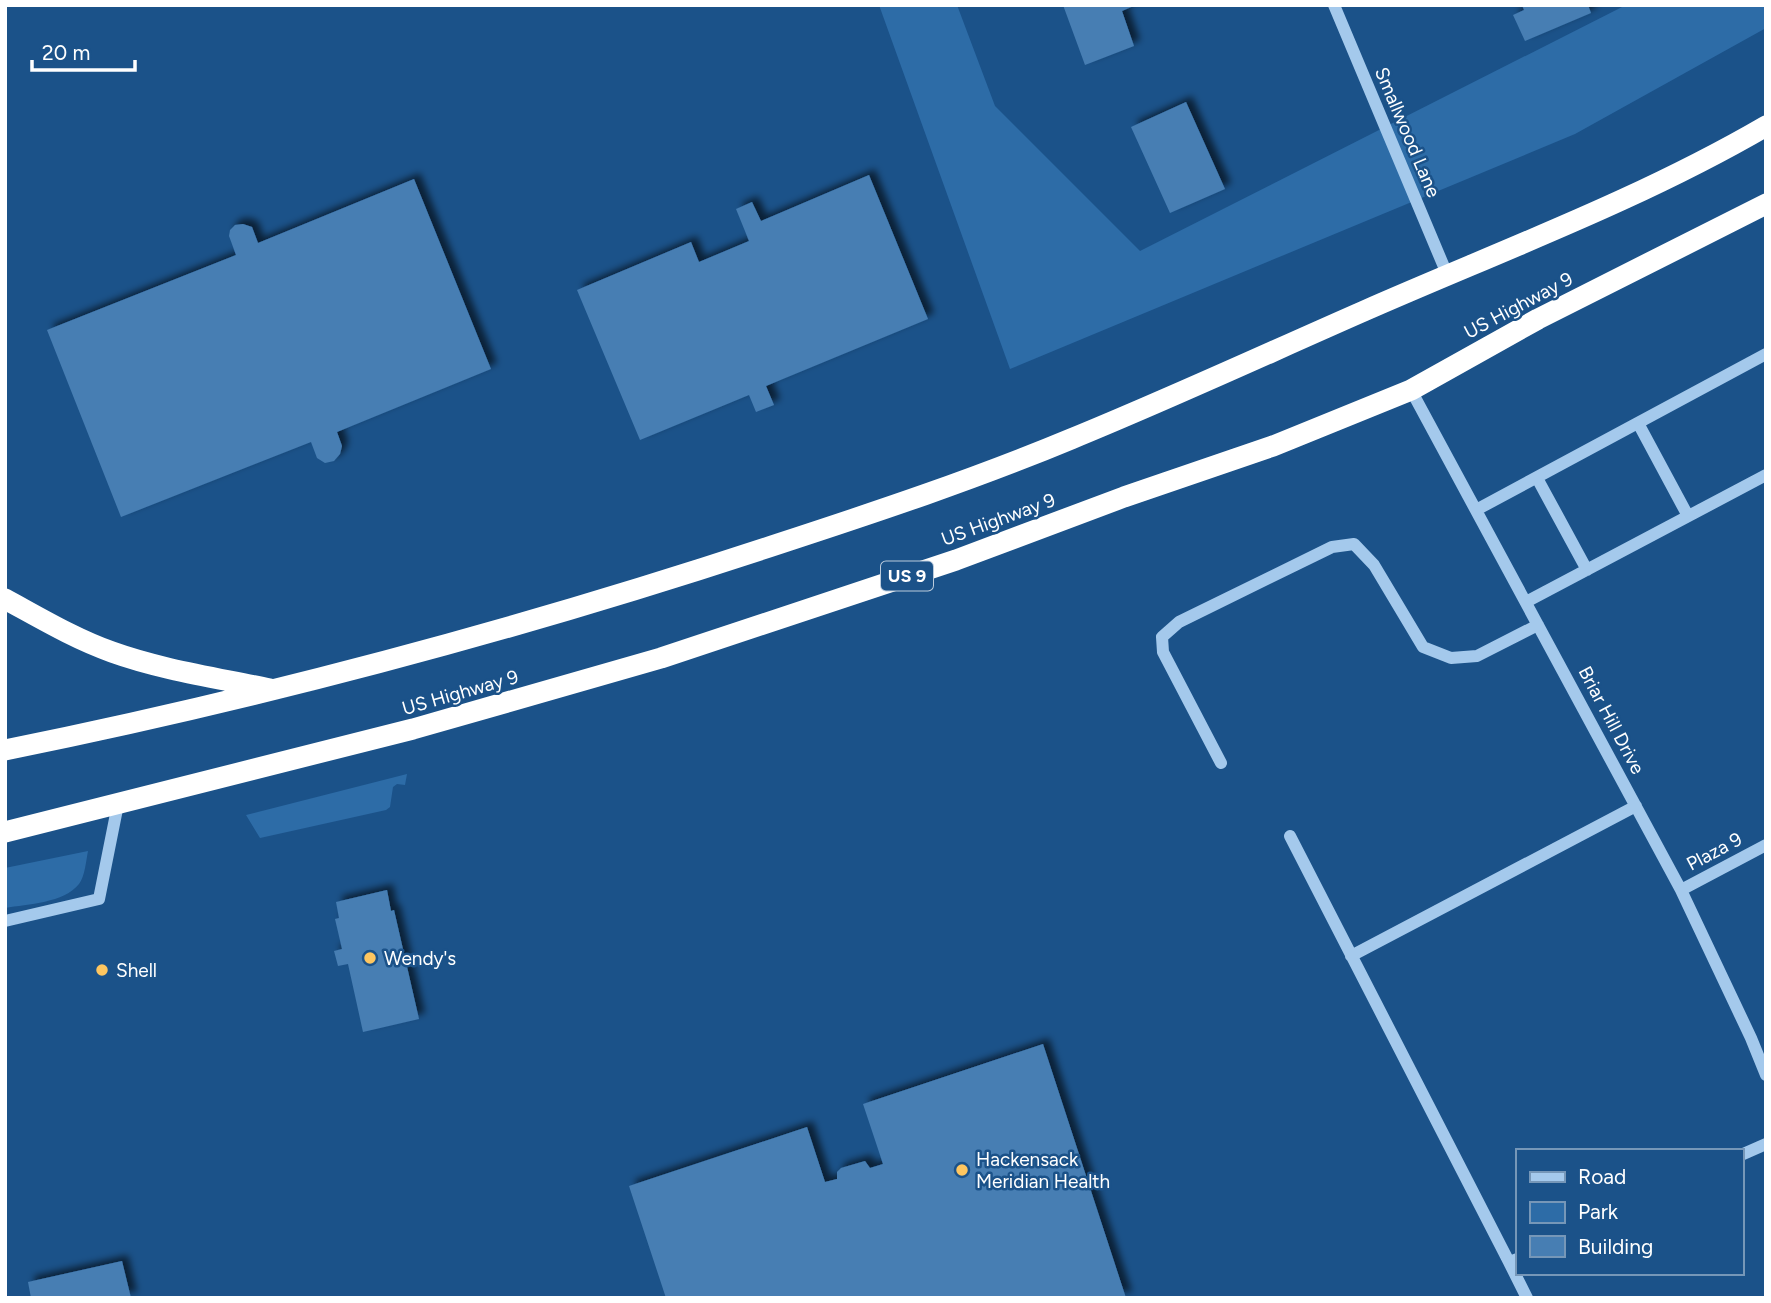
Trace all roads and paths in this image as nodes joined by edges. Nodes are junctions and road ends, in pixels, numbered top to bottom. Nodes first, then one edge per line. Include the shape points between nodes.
1 (1334, 5) edge
2 (1766, 126) edge
3 (1766, 204) edge
4 (1447, 274) junction
5 (1766, 354) edge
6 (1411, 390) junction
7 (1638, 423) junction
8 (1766, 475) edge
9 (1537, 478) junction
10 (1476, 510) junction
11 (1688, 516) junction
12 (1587, 569) junction
13 (5, 599) edge
14 (1526, 602) junction
15 (1538, 625) junction
16 (275, 691) junction
17 (5, 750) edge
18 (1221, 763) dead end
19 (118, 804) junction
20 (1636, 806) junction
21 (5, 832) edge
22 (1290, 836) dead end
23 (1766, 845) edge
24 (1681, 890) junction
25 (5, 921) edge
26 (1350, 956) junction
27 (1766, 1075) edge
28 (1766, 1144) edge
29 (1743, 1154) edge
30 (1513, 1260) edge
31 (1519, 1275) edge
32 (1527, 1298) edge

1 - 4 street, Smallwood Lane
2 - 4 highway via 1626,197
3 - 6 highway, US Highway 9 / US 9 via 1538,319
4 - 16 highway via 1069,440 886,508 627,593
5 - 7 street
6 - 10 street, Briar Hill Drive
6 - 19 highway, US Highway 9 / US 9 via 1273,446 956,560 661,658 413,729
7 - 9 street
7 - 11 street
8 - 11 street
9 - 10 street
9 - 12 street
10 - 14 street, Briar Hill Drive
11 - 12 street
12 - 14 street
13 - 16 highway via 110,651
14 - 15 street, Briar Hill Drive
15 - 18 street via 1477,656 1451,658 1423,647 1374,565 1354,544 1332,547 1179,622 1162,637 1163,652
15 - 20 street, Briar Hill Drive
16 - 17 highway
19 - 21 highway, US Highway 9 / US 9
19 - 25 street via 99,899
20 - 24 street, Briar Hill Drive
20 - 26 street
22 - 26 street
23 - 24 street, Plaza 9
24 - 27 street, Briar Hill Drive
26 - 30 street
28 - 29 street
31 - 32 street

